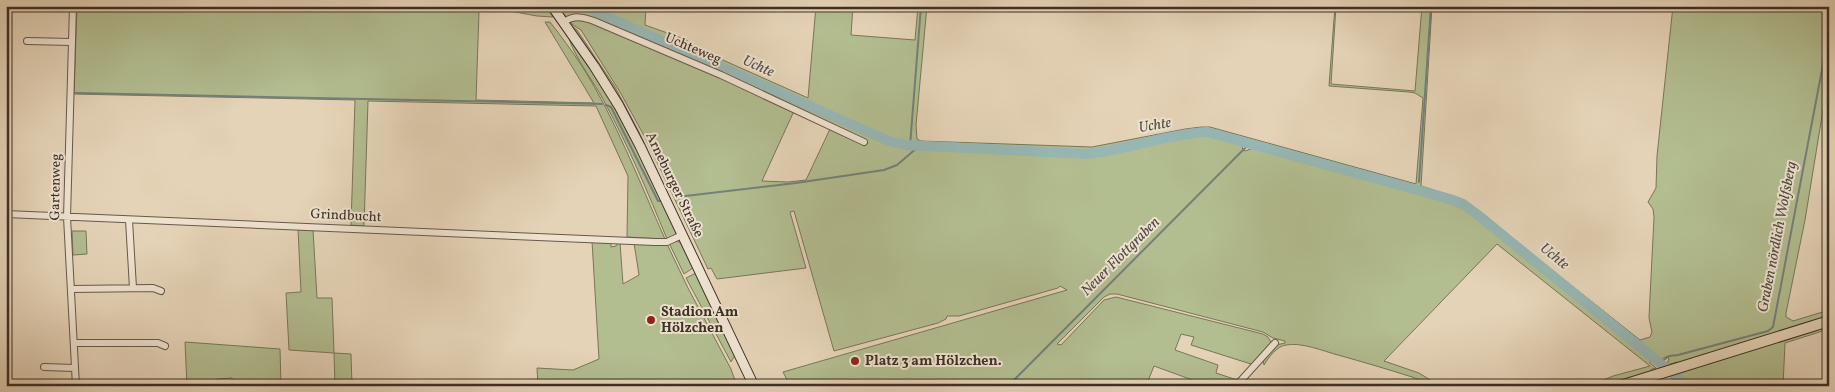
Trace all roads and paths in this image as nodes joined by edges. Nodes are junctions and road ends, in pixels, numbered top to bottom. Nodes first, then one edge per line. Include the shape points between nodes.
1 (73, 6) edge
2 (555, 10) edge
3 (564, 22) junction
4 (27, 41) dead end
5 (72, 42) junction
6 (864, 142) dead end
7 (6, 214) edge
8 (67, 217) junction
9 (129, 220) junction
10 (682, 235) junction
11 (133, 288) junction
12 (71, 289) junction
13 (161, 291) dead end
14 (1829, 321) edge
15 (74, 343) junction
16 (1275, 343) dead end
17 (165, 346) dead end
18 (44, 367) dead end
19 (75, 368) junction
20 (76, 386) edge
21 (754, 386) edge
22 (1236, 386) edge
23 (1620, 386) edge

1 - 5 street, Gartenweg
2 - 3 main road, Arneburger Straße
3 - 6 street, Uchteweg via 575,17 594,21 721,75
3 - 10 main road, Arneburger Straße via 619,106
4 - 5 street
5 - 8 street, Gartenweg
7 - 8 street, Grindbucht
8 - 9 street, Grindbucht
8 - 12 street, Gartenweg
9 - 10 street, Grindbucht via 660,242
9 - 11 street
10 - 21 main road, Arneburger Straße
11 - 12 street
11 - 13 street
12 - 15 street, Gartenweg
14 - 23 main road
15 - 17 street via 158,343
15 - 19 street, Gartenweg
16 - 22 street
18 - 19 street
19 - 20 street, Gartenweg

